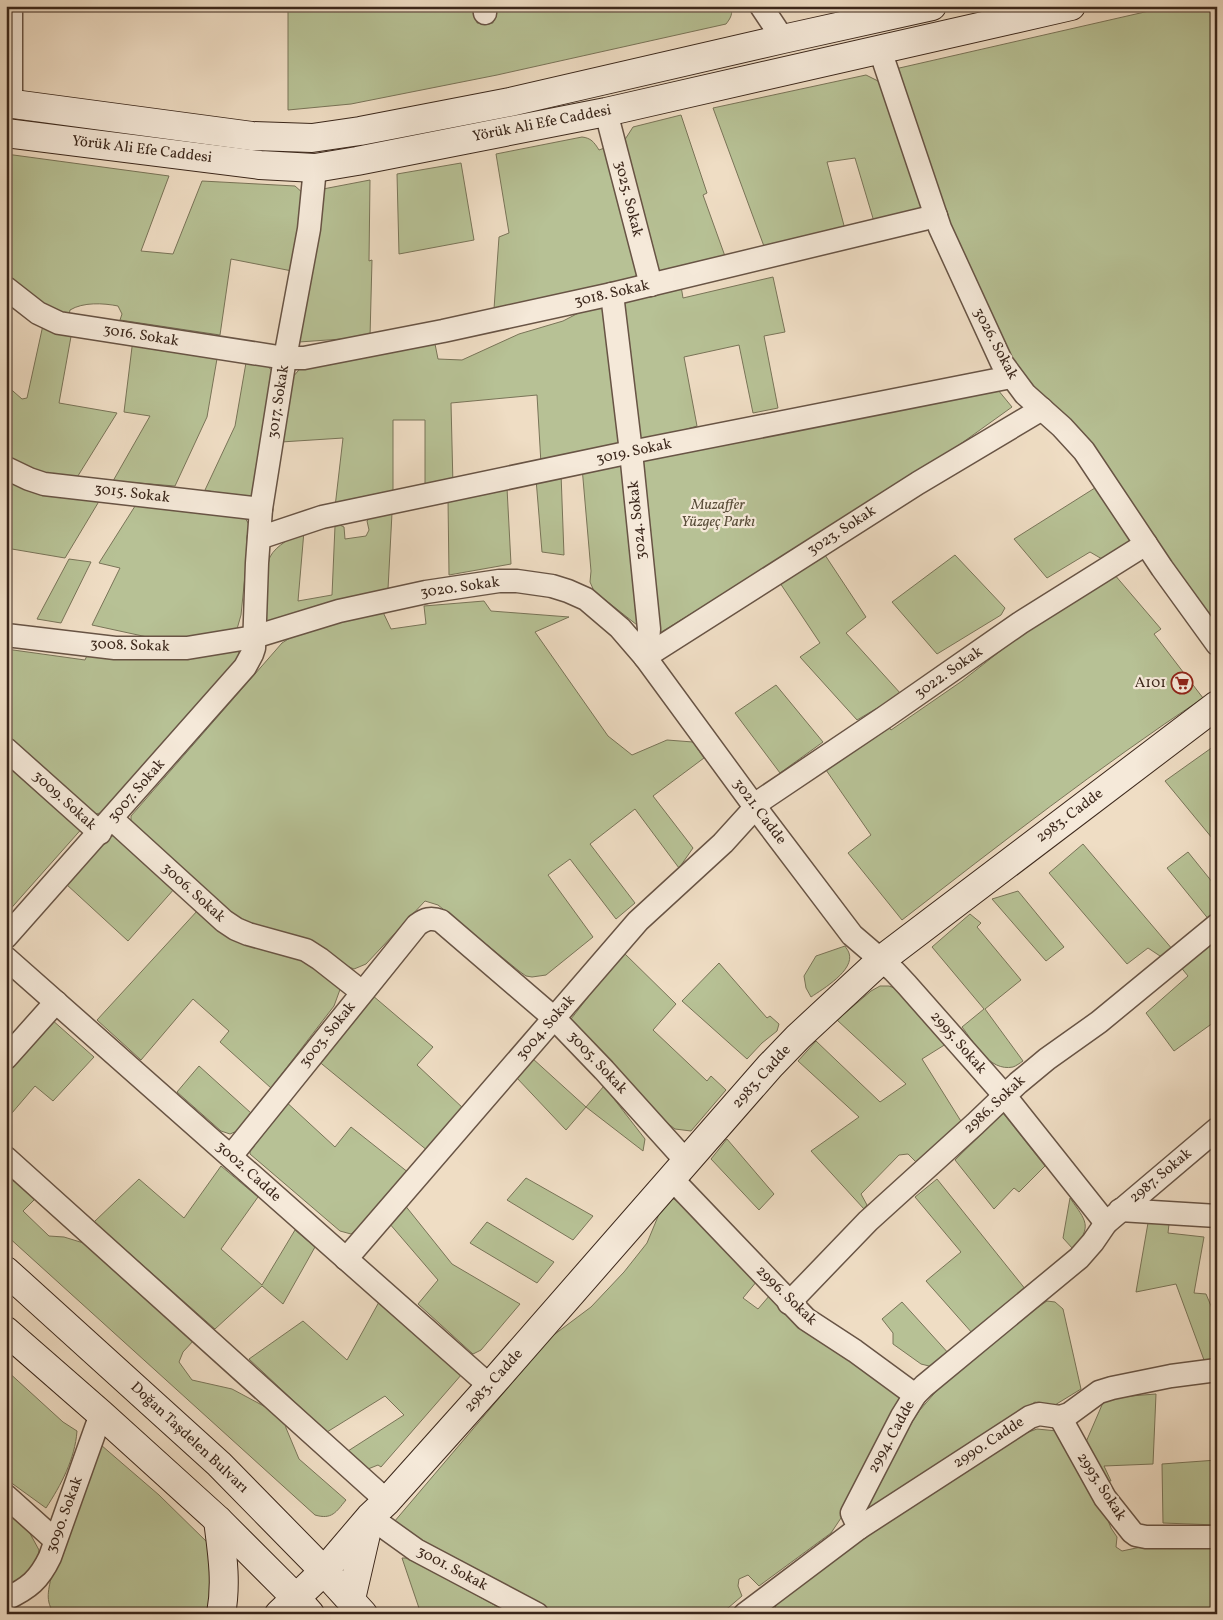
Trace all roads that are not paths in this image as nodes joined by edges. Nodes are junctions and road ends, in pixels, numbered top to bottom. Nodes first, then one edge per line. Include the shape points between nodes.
1 (11, 6) edge
2 (761, 6) edge
3 (932, 6) edge
4 (1071, 6) edge
5 (782, 39) junction
6 (880, 50) junction
7 (8, 104) edge
8 (606, 112) junction
9 (6, 133) edge
10 (312, 138) junction
11 (315, 168) junction
12 (936, 216) junction
13 (651, 285) junction
14 (6, 288) edge
15 (612, 294) junction
16 (286, 358) junction
17 (1011, 377) junction
18 (1042, 409) junction
19 (631, 452) junction
20 (6, 468) edge
21 (261, 509) junction
22 (259, 538) junction
23 (1146, 544) junction
24 (6, 635) edge
25 (254, 637) junction
26 (1217, 644) edge
27 (645, 657) junction
28 (1217, 705) edge
29 (6, 750) edge
30 (755, 807) junction
31 (106, 826) junction
32 (430, 919) joint
33 (1217, 925) edge
34 (6, 937) edge
35 (6, 958) edge
36 (881, 960) junction
37 (362, 992) junction
38 (56, 1002) junction
39 (554, 1018) junction
40 (6, 1058) edge
41 (1005, 1096) junction
42 (1217, 1130) edge
43 (231, 1156) junction
44 (6, 1158) edge
45 (679, 1170) junction
46 (1113, 1216) junction
47 (1217, 1216) edge
48 (346, 1259) junction
49 (6, 1271) edge
50 (789, 1303) junction
51 (6, 1331) edge
52 (1217, 1370) edge
53 (490, 1386) junction
54 (915, 1395) junction
55 (101, 1414) junction
56 (1060, 1417) junction
57 (6, 1496) edge
58 (378, 1509) junction
59 (218, 1520) junction
60 (858, 1528) junction
61 (1217, 1537) edge
62 (55, 1540) junction
63 (324, 1571) junction
64 (6, 1600) edge
65 (295, 1608) edge
66 (349, 1609) edge
67 (11, 1614) edge
68 (221, 1614) edge
69 (537, 1614) edge
70 (745, 1614) edge

1 - 7 street
2 - 5 street
3 - 5 street, Yörük Ali Efe Caddesi
4 - 6 street, Yörük Ali Efe Caddesi
5 - 10 street, Yörük Ali Efe Caddesi via 510,102
6 - 8 street, Yörük Ali Efe Caddesi
6 - 12 street, 3026. Sokak
7 - 10 street, Yörük Ali Efe Caddesi via 252,136
8 - 11 street, Yörük Ali Efe Caddesi
8 - 13 street, 3025. Sokak
9 - 11 street, Yörük Ali Efe Caddesi via 260,165
10 - 11 street
11 - 16 street, 3017. Sokak via 308,237
12 - 13 street, 3018. Sokak
12 - 17 street, 3026. Sokak
13 - 15 street, 3018. Sokak
14 - 16 street, 3016. Sokak via 38,313 59,323
15 - 16 street, 3018. Sokak via 304,358
15 - 19 street, 3024. Sokak
16 - 21 street, 3017. Sokak
17 - 18 street, 3026. Sokak
17 - 19 street, 3019. Sokak
18 - 23 street, 3026. Sokak via 1084,451
18 - 27 street, 3023. Sokak via 918,483
19 - 22 street, 3019. Sokak via 322,517
19 - 27 street, 3024. Sokak via 649,629
20 - 21 street, 3015. Sokak via 44,484
21 - 22 street, 3017. Sokak
22 - 25 street, 3017. Sokak
23 - 26 street, 3026. Sokak
23 - 30 street, 3022. Sokak via 1020,623
24 - 25 street, 3008. Sokak via 115,648 187,648
25 - 27 street, 3020. Sokak via 396,597 517,581 552,586 586,599 620,628
25 - 31 street, 3007. Sokak via 252,654 245,667
27 - 30 street, 3021. Cadde
28 - 36 street, 2983. Cadde
29 - 31 street, 3009. Sokak
30 - 36 street, 3021. Cadde via 852,935
30 - 39 street, 3004. Sokak via 712,854 638,922
31 - 34 street, 3007. Sokak
31 - 37 street, 3006. Sokak via 236,929 306,950
32 - 37 street, 3003. Sokak via 416,925
32 - 39 street, 3005. Sokak via 441,921
33 - 41 street, 2986. Sokak via 1099,1022 1032,1070
35 - 38 street, 3002. Cadde
36 - 41 street, 2995. Sokak
36 - 45 street, 2983. Cadde via 784,1051
37 - 43 street, 3003. Sokak
38 - 40 street
38 - 43 street, 3002. Cadde
39 - 45 street, 3005. Sokak via 587,1051
39 - 48 street, 3004. Sokak
41 - 46 street, 2995. Sokak
41 - 50 street, 2986. Sokak via 868,1221
42 - 46 street, 2987. Sokak
43 - 48 street, 3002. Cadde
44 - 58 street, 3001. Sokak
45 - 50 street, 2996. Sokak
45 - 53 street, 2983. Cadde
46 - 47 street
46 - 54 street, 2994. Cadde via 1078,1258
48 - 53 street, 3002. Cadde
49 - 63 street, Doğan Taşdelen Bulvarı via 219,1464
50 - 54 street, 2996. Sokak via 806,1319
51 - 55 street
52 - 56 street via 1112,1388 1099,1392
53 - 58 street, 2983. Cadde
54 - 60 street, 2994. Cadde via 852,1513
55 - 59 street
55 - 62 street, 3090. Sokak
56 - 60 street, 2990. Cadde via 1039,1414 1030,1417
56 - 61 street, 2993. Sokak via 1105,1498 1132,1532 1146,1537
57 - 62 street
58 - 63 street, 2983. Cadde
58 - 66 street, 2983. Cadde
58 - 69 street, 3001. Sokak via 416,1550
59 - 65 street
59 - 68 street via 225,1588
60 - 70 street
62 - 64 street, 3090. Sokak via 43,1572 33,1584
63 - 65 street, 2983. Cadde
63 - 66 street, Doğan Taşdelen Bulvarı
64 - 67 street

